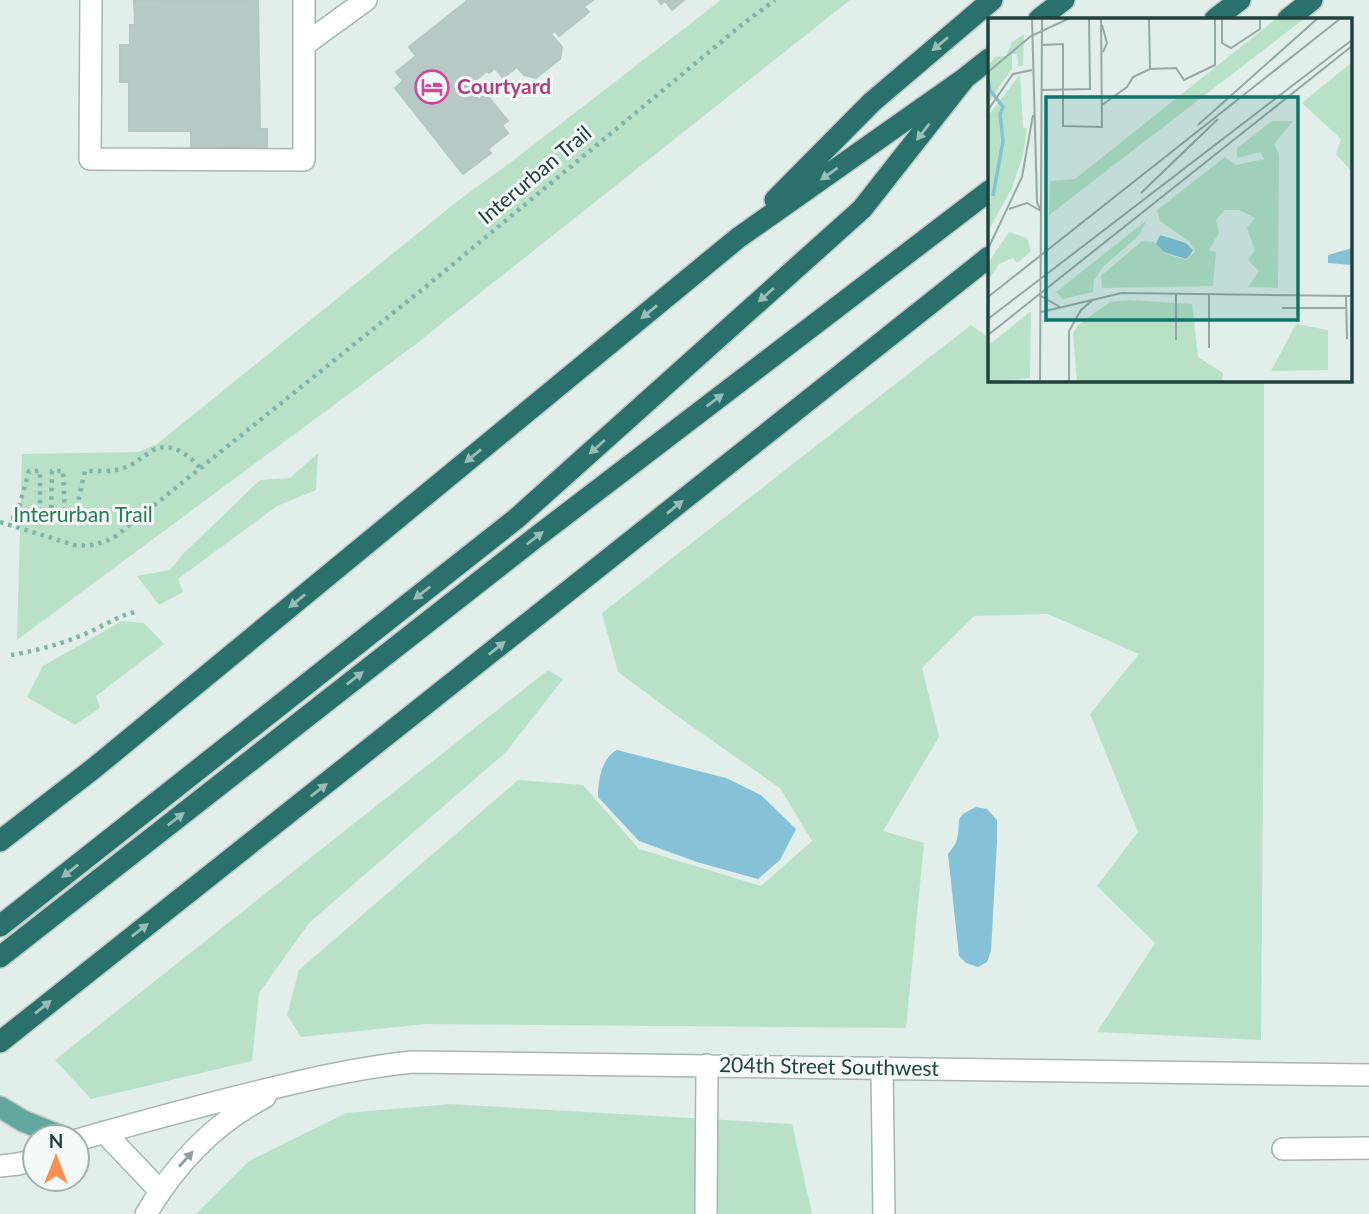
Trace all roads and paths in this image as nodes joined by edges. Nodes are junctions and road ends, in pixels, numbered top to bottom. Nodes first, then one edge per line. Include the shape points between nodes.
1 (91, 0) edge
2 (304, 0) edge
3 (366, 0) edge
4 (775, 0) edge
5 (992, 0) edge
6 (1063, 0) edge
7 (1240, 0) edge
8 (1312, 0) edge
9 (1040, 18) edge
10 (1216, 18) edge
11 (1289, 18) edge
12 (304, 45) junction
13 (988, 60) edge
14 (965, 78) junction
15 (988, 192) edge
16 (738, 238) junction
17 (988, 258) edge
18 (201, 469) junction
19 (11, 518) dead end
20 (0, 522) edge
21 (135, 612) dead end
22 (11, 655) dead end
23 (0, 841) edge
24 (0, 926) edge
25 (0, 957) edge
26 (0, 1042) edge
27 (707, 1065) junction
28 (882, 1068) junction
29 (1369, 1075) edge
30 (292, 1084) junction
31 (0, 1107) edge
32 (28, 1123) edge
33 (104, 1132) junction
34 (91, 1136) edge
35 (1369, 1148) edge
36 (1283, 1149) dead end
37 (21, 1163) edge
38 (0, 1166) edge
39 (160, 1191) junction
40 (146, 1214) edge
41 (706, 1214) edge
42 (884, 1214) edge

1 - 12 street via 90,159 304,160
2 - 12 street
3 - 12 street
4 - 18 path, Interurban Trail
5 -> 16 highway via 872,102
6 - 9 highway
7 - 10 highway
8 - 11 highway
13 - 14 highway
14 -> 16 highway
14 -> 24 highway via 863,209 517,518
25 -> 15 highway via 535,538
16 -> 23 highway
26 -> 17 highway
18 - 19 path via 187,455 166,447 121,469 85,471 72,516 65,516 63,471 52,471 51,516 40,515 40,471 29,471 16,518
18 - 20 path, Interurban Trail via 100,544 83,546
21 - 22 path via 65,642
27 - 28 street, 204th Street Southwest
27 - 30 street, 204th Street Southwest via 412,1062
27 - 41 street
28 - 29 street, 204th Street Southwest
28 - 42 street
30 - 33 street, 204th Street Southwest
39 -> 30 street, 204th Street Southwest via 186,1157 218,1128 253,1103
31 - 32 main road
33 - 34 street, 204th Street Southwest
33 - 39 street
35 - 36 street
37 - 38 street
39 - 40 street, 204th Street Southwest

